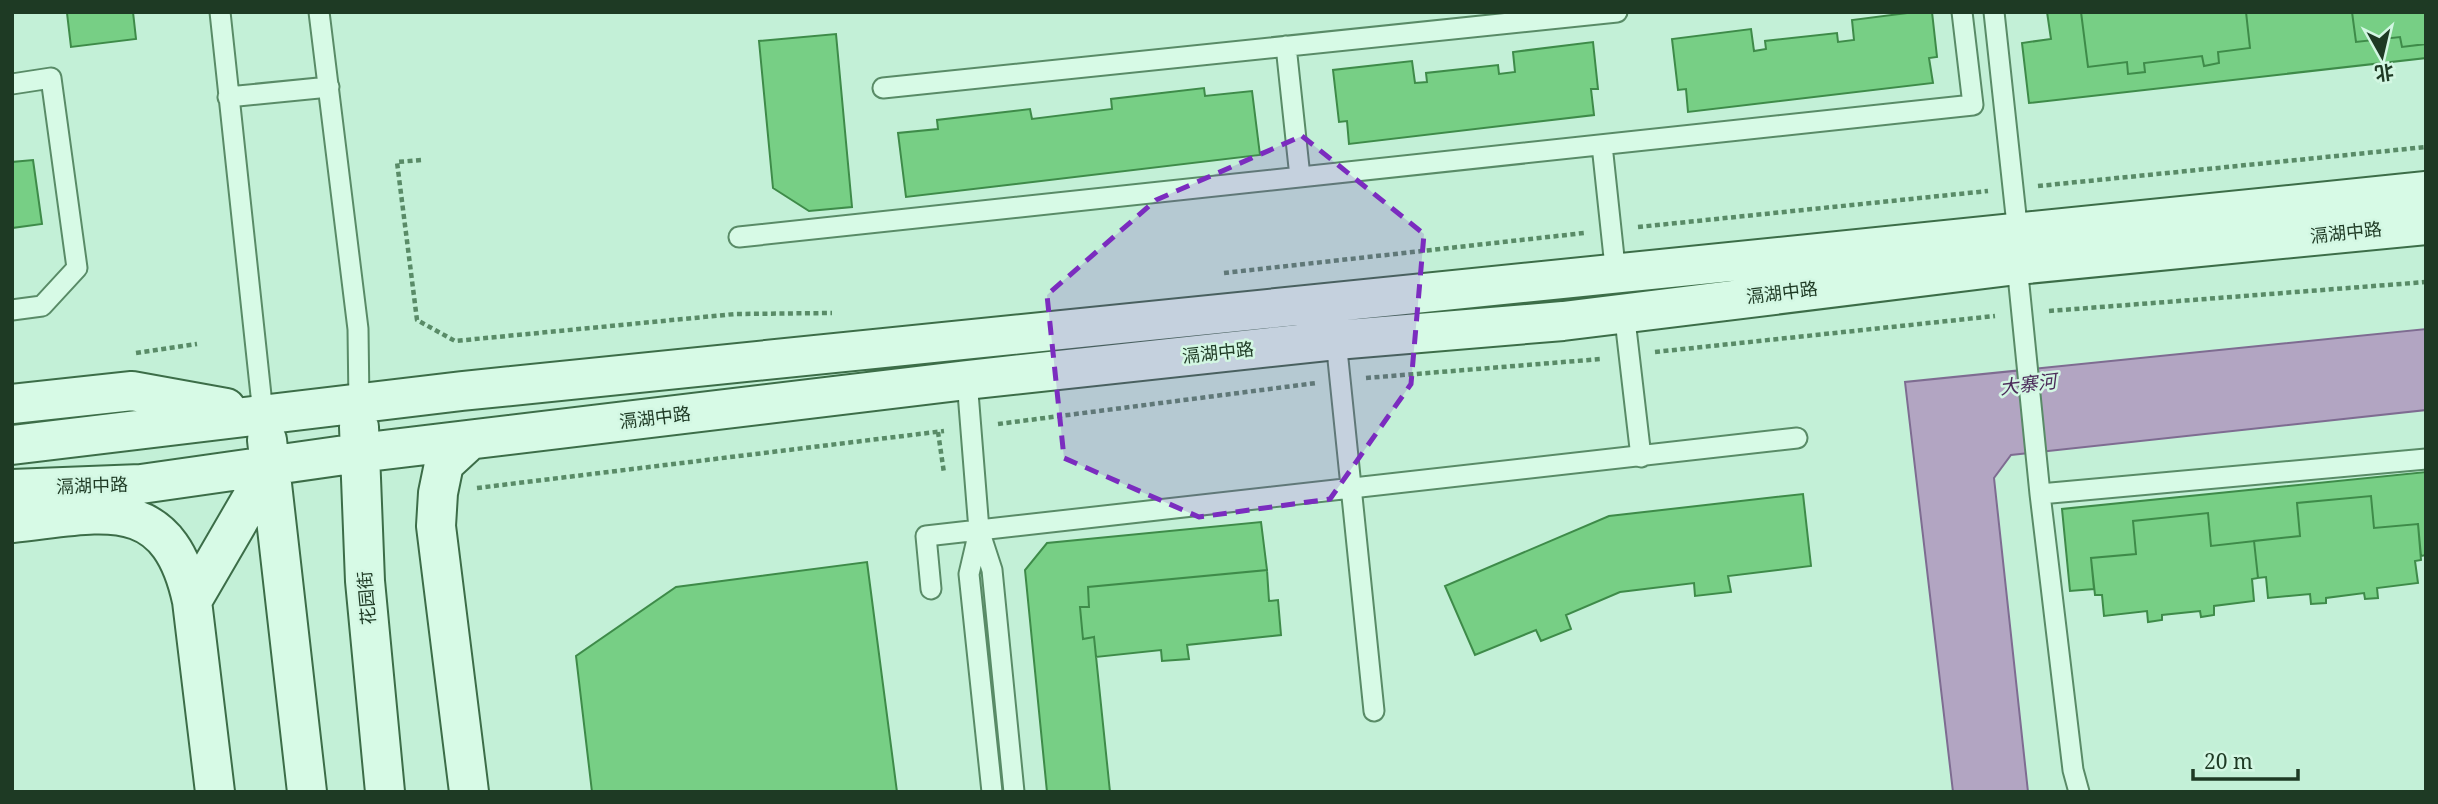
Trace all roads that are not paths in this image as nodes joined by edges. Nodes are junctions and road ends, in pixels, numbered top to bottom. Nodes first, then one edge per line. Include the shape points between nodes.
1 (220, 12) edge
2 (319, 12) edge
3 (1617, 12) edge
4 (1962, 12) edge
5 (1994, 12) edge
6 (1286, 46) junction
7 (12, 83) edge
8 (330, 87) junction
9 (883, 88) dead end
10 (228, 97) junction
11 (1602, 145) junction
12 (1300, 177) junction
13 (2426, 191) edge
14 (2426, 225) edge
15 (739, 237) dead end
16 (2018, 249) junction
17 (1620, 293) junction
18 (12, 310) edge
19 (1336, 340) junction
20 (967, 380) junction
21 (12, 404) edge
22 (359, 404) junction
23 (263, 414) junction
24 (1797, 438) dead end
25 (470, 440) junction
26 (12, 445) edge
27 (359, 453) junction
28 (1641, 457) junction
29 (2426, 459) edge
30 (271, 465) junction
31 (12, 489) edge
32 (1351, 490) junction
33 (2040, 494) junction
34 (12, 523) edge
35 (979, 530) junction
36 (931, 589) dead end
37 (192, 601) junction
38 (1374, 711) dead end
39 (215, 792) edge
40 (307, 792) edge
41 (385, 792) edge
42 (469, 792) edge
43 (992, 792) edge
44 (1014, 792) edge
45 (2079, 792) edge

1 - 10 lane
2 - 8 lane
3 - 6 lane
4 - 11 lane via 1973,105
5 - 16 lane
6 - 9 lane
6 - 12 lane
7 - 18 lane via 51,78 78,268 42,306
8 - 10 lane
8 - 22 lane via 358,329
10 - 23 lane
11 - 12 lane
11 - 17 lane
12 - 15 lane
13 - 16 main road, 滆湖中路
14 - 16 main road, 滆湖中路
16 - 17 main road, 滆湖中路
16 - 33 lane
17 - 19 main road, 滆湖中路 via 1563,321
17 - 22 main road, 滆湖中路 via 1255,310
17 - 28 lane
19 - 20 main road, 滆湖中路
19 - 32 lane
20 - 25 main road, 滆湖中路
20 - 35 lane
21 - 23 main road via 132,391
22 - 23 main road, 滆湖中路
22 - 27 main road, 花园街
23 - 26 main road, 滆湖中路
23 - 30 main road
24 - 28 lane
25 - 27 main road, 滆湖中路
25 - 42 main road via 444,464 436,526
27 - 30 main road, 滆湖中路
27 - 41 main road, 花园街 via 365,581
28 - 32 lane
29 - 33 lane
30 - 31 main road, 滆湖中路 via 141,484
30 - 37 main road
30 - 40 main road
32 - 35 lane
32 - 38 lane
33 - 45 lane
34 - 37 main road via 109,513 145,522 173,546
35 - 36 lane via 926,536
35 - 43 lane via 969,574
35 - 44 lane via 992,570
37 - 39 main road

